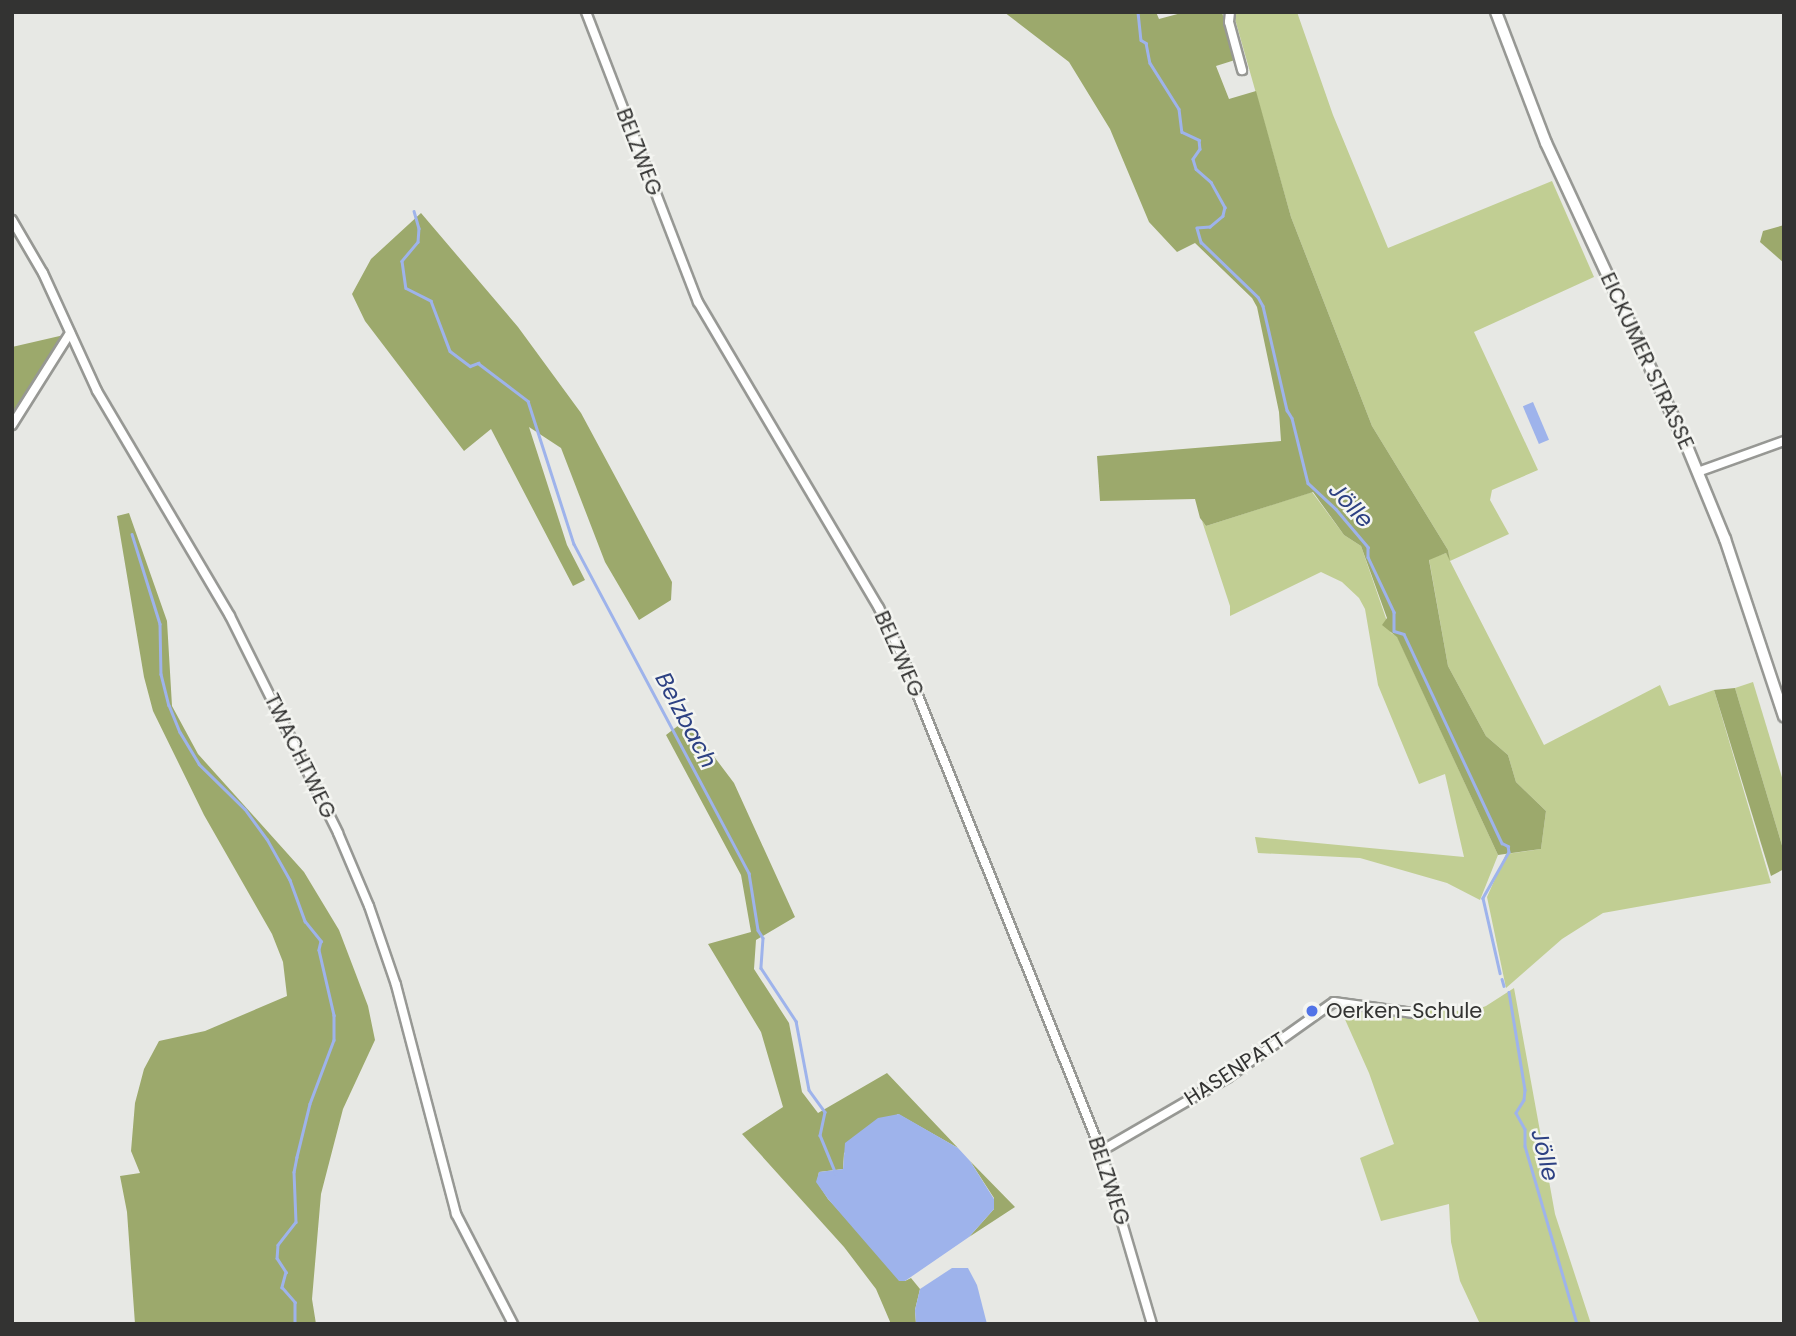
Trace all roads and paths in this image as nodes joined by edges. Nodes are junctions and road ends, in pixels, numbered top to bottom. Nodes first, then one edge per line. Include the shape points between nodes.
1 (586, 12) edge
2 (1230, 12) edge
3 (1496, 12) edge
4 (1242, 70) dead end
5 (12, 220) edge
6 (70, 333) junction
7 (12, 425) edge
8 (1784, 442) edge
9 (1698, 472) junction
10 (1784, 716) edge
11 (1413, 1013) dead end
12 (1101, 1151) junction
13 (513, 1324) edge
14 (1152, 1324) edge

1 - 12 street, BELZWEG via 698,302 900,651
2 - 4 street
3 - 9 main road, EICKUMER STRASSE via 1546,143
5 - 6 street, TWACHTWEG
6 - 7 street
6 - 13 street, TWACHTWEG via 97,391 230,616 338,833 396,985 456,1214
8 - 9 street
9 - 10 main road, EICKUMER STRASSE via 1738,574
11 - 12 street, HASENPATT via 1334,1002 1227,1078
12 - 14 street, BELZWEG

